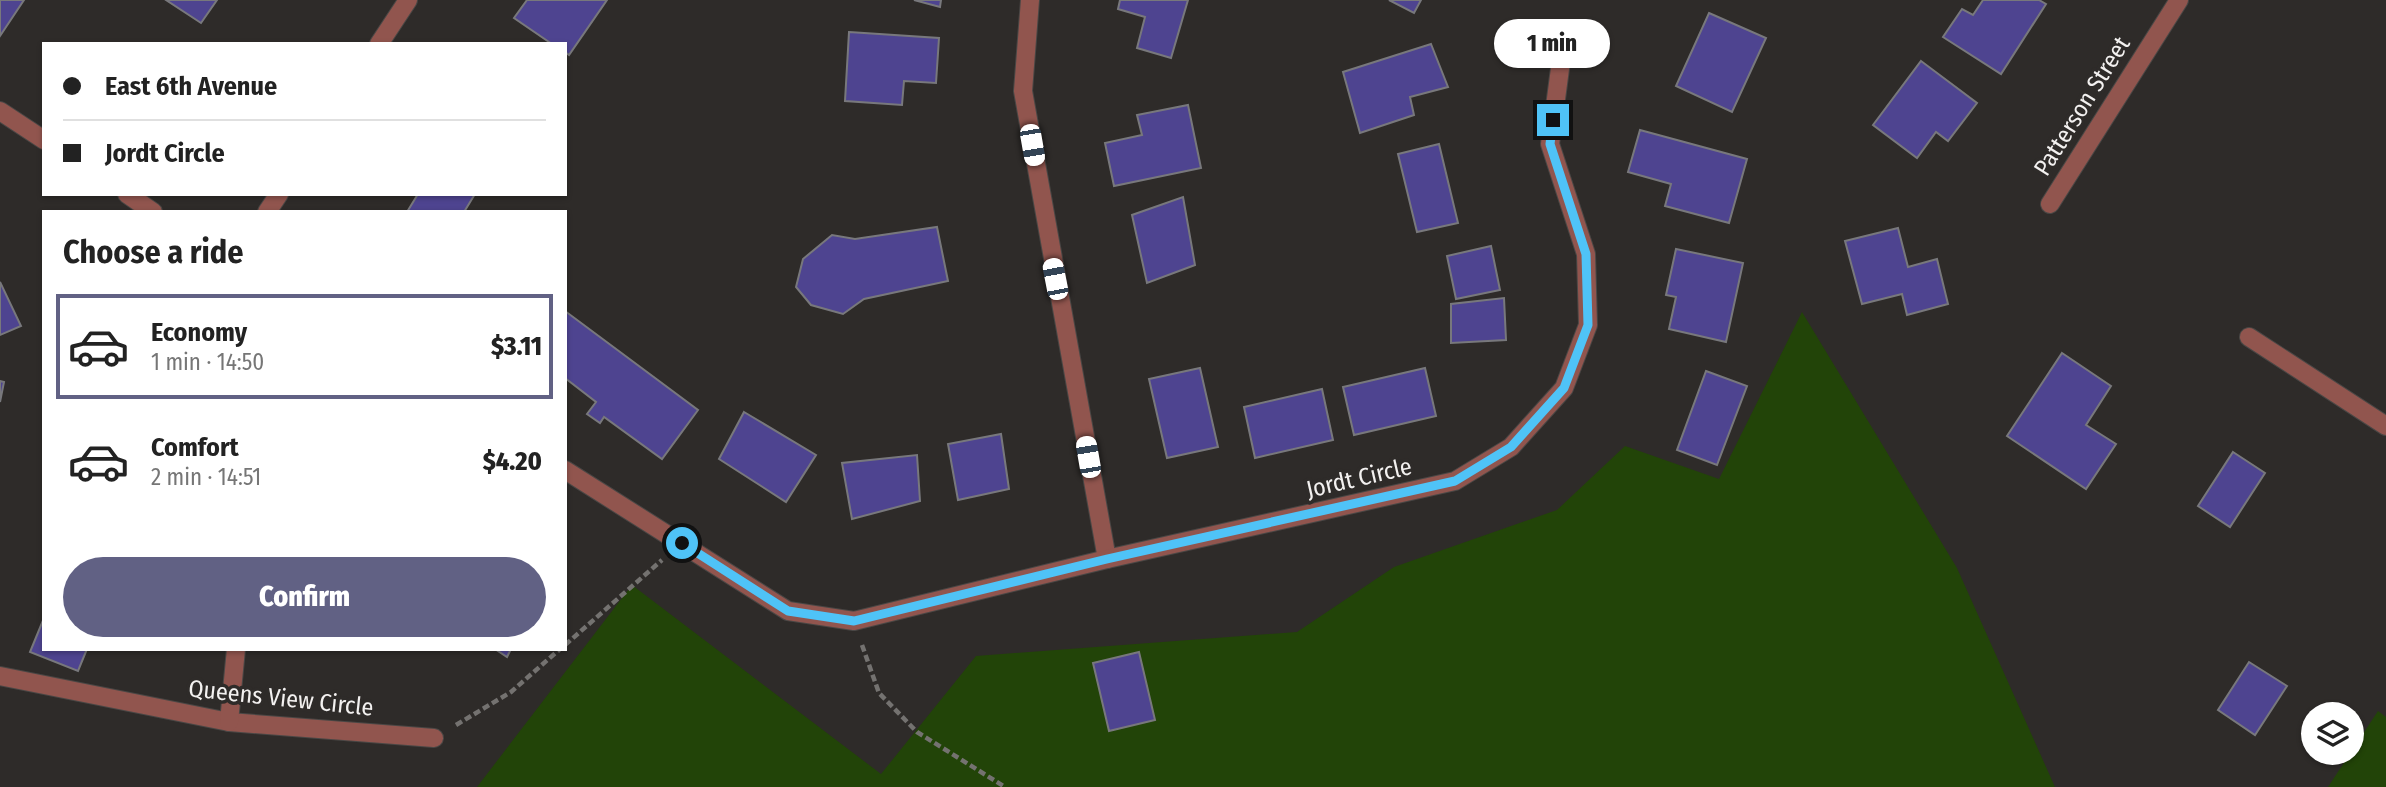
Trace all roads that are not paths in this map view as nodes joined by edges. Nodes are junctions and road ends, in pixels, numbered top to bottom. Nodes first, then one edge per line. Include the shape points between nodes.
1 (408, 0) edge
2 (1030, 0) edge
3 (2179, 0) edge
4 (380, 42) edge
5 (1563, 46) dead end
6 (0, 111) edge
7 (42, 139) edge
8 (130, 196) edge
9 (2050, 204) dead end
10 (150, 210) edge
11 (2249, 337) dead end
12 (2386, 426) edge
13 (567, 471) edge
14 (1107, 559) junction
15 (236, 651) edge
16 (0, 676) edge
17 (229, 722) junction
18 (434, 738) road end

1 - 4 street
2 - 14 street via 1023,91
3 - 9 street, Patterson Street
5 - 14 street, Jordt Circle via 1550,144 1586,254 1588,325 1564,388 1511,447 1455,481
6 - 7 street
8 - 10 street
11 - 12 street
13 - 14 street, Jordt Circle via 788,611 854,621
15 - 17 street
16 - 17 street, Queens View Circle
17 - 18 street, Queens View Circle

